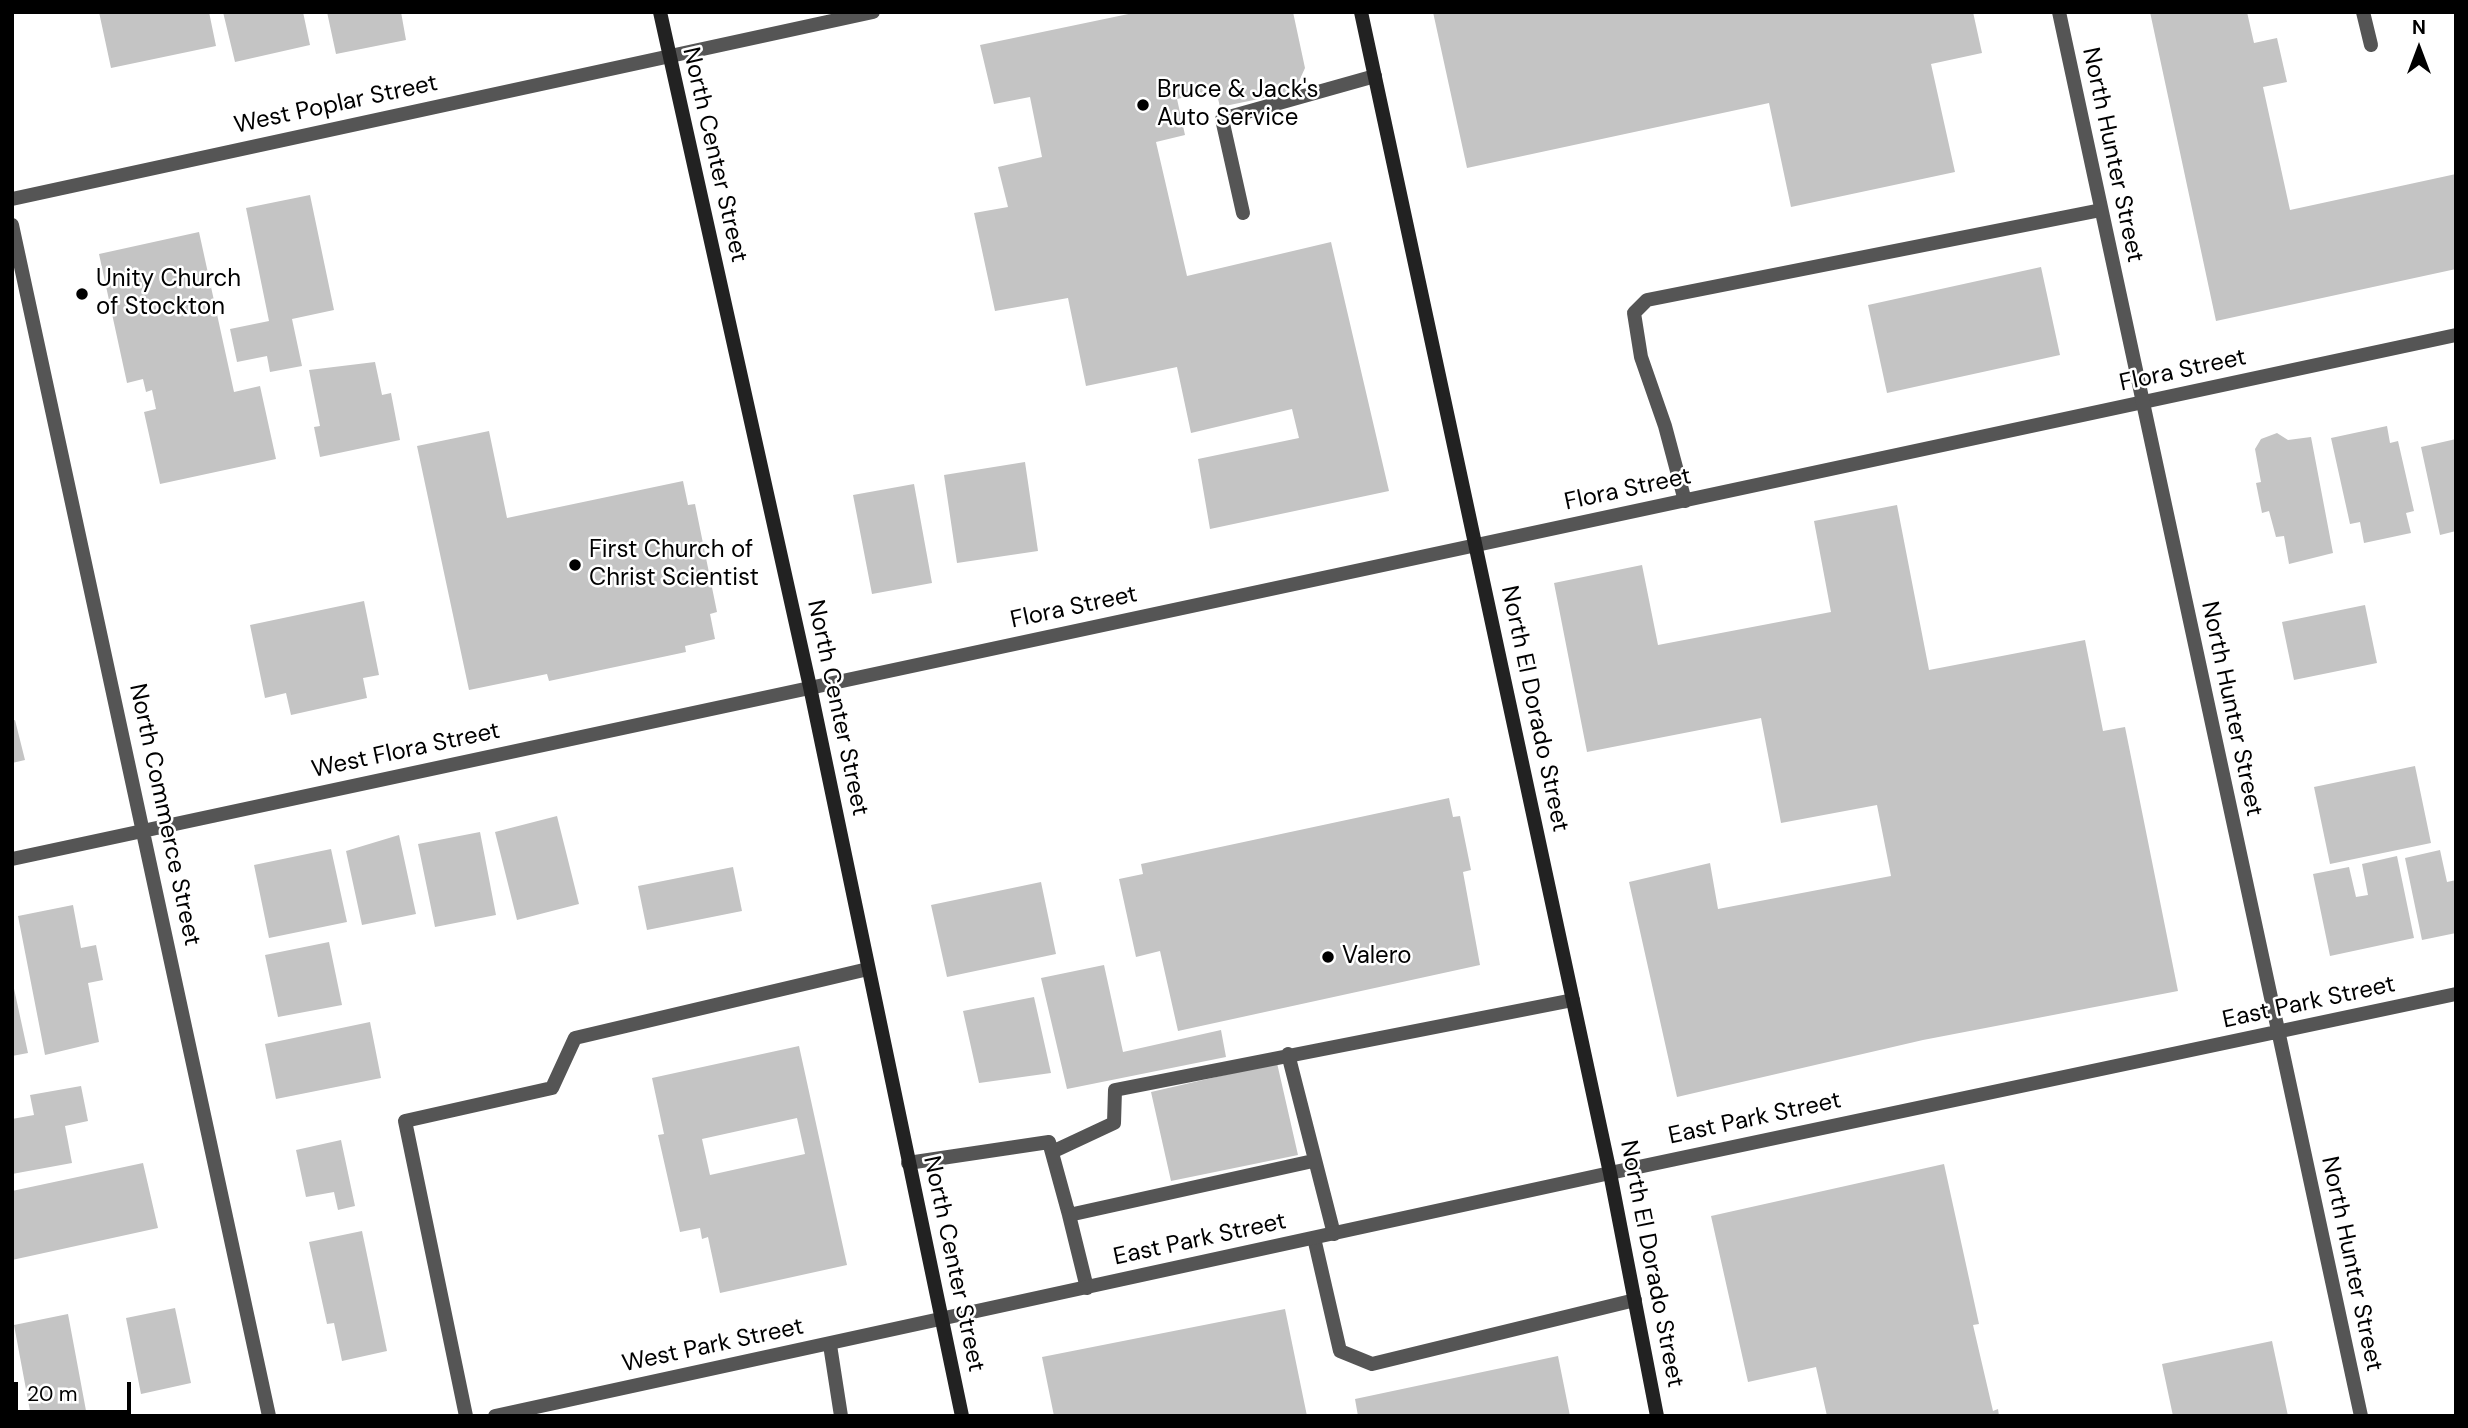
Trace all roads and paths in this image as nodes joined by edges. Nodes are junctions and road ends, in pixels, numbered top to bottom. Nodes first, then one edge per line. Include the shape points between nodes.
1 (660, 12) edge
2 (873, 12) edge
3 (1361, 12) edge
4 (2059, 12) edge
5 (2363, 12) edge
6 (2371, 45) dead end
7 (668, 55) junction
8 (1375, 76) junction
9 (12, 199) edge
10 (2101, 210) junction
11 (1243, 213) dead end
12 (12, 225) edge
13 (2456, 335) edge
14 (2142, 402) junction
15 (1685, 501) junction
16 (1475, 546) junction
17 (810, 687) junction
18 (144, 831) junction
19 (12, 859) edge
20 (868, 969) junction
21 (2456, 995) edge
22 (1573, 1000) junction
23 (2278, 1033) junction
24 (1288, 1054) junction
25 (1051, 1147) junction
26 (1313, 1161) junction
27 (908, 1163) junction
28 (1610, 1173) junction
29 (1069, 1215) junction
30 (1334, 1234) junction
31 (1314, 1238) junction
32 (1087, 1288) junction
33 (1635, 1300) junction
34 (940, 1320) junction
35 (830, 1345) junction
36 (269, 1416) edge
37 (466, 1416) edge
38 (495, 1416) edge
39 (841, 1416) edge
40 (962, 1416) edge
41 (1657, 1416) edge
42 (2361, 1416) edge

1 - 7 main road, North Center Street
2 - 7 street, West Poplar Street
3 - 8 main road, North El Dorado Street
4 - 10 street, North Hunter Street
5 - 6 street
7 - 9 street, West Poplar Street
7 - 17 main road, North Center Street
8 - 11 street via 1222,119
8 - 16 main road, North El Dorado Street
10 - 14 street, North Hunter Street
10 - 15 street via 1647,300 1634,313 1641,357
12 - 18 street, North Commerce Street
13 - 14 street, Flora Street
14 - 15 street, Flora Street
14 - 23 street, North Hunter Street
15 - 16 street, Flora Street
16 - 17 street, Flora Street
16 - 22 main road, North El Dorado Street
17 - 18 street, West Flora Street
17 - 20 main road, North Center Street
18 - 19 street, West Flora Street
18 - 36 street, North Commerce Street
20 - 27 main road, North Center Street
20 - 37 street via 575,1038 552,1088 405,1121
21 - 23 street, East Park Street
22 - 24 street
22 - 28 main road, North El Dorado Street
23 - 28 street, East Park Street
23 - 42 street, North Hunter Street
24 - 25 street via 1115,1090 1114,1123
24 - 26 street
25 - 27 street
25 - 29 street
26 - 29 street
26 - 30 street
27 - 34 main road, North Center Street
28 - 30 street, East Park Street
28 - 33 main road, North El Dorado Street
29 - 32 street
30 - 31 street, East Park Street
31 - 32 street, East Park Street
31 - 33 street via 1340,1350 1372,1364
32 - 34 street, East Park Street
33 - 41 main road, North El Dorado Street
34 - 35 street, West Park Street
34 - 40 main road, North Center Street
35 - 38 street, West Park Street
35 - 39 street

